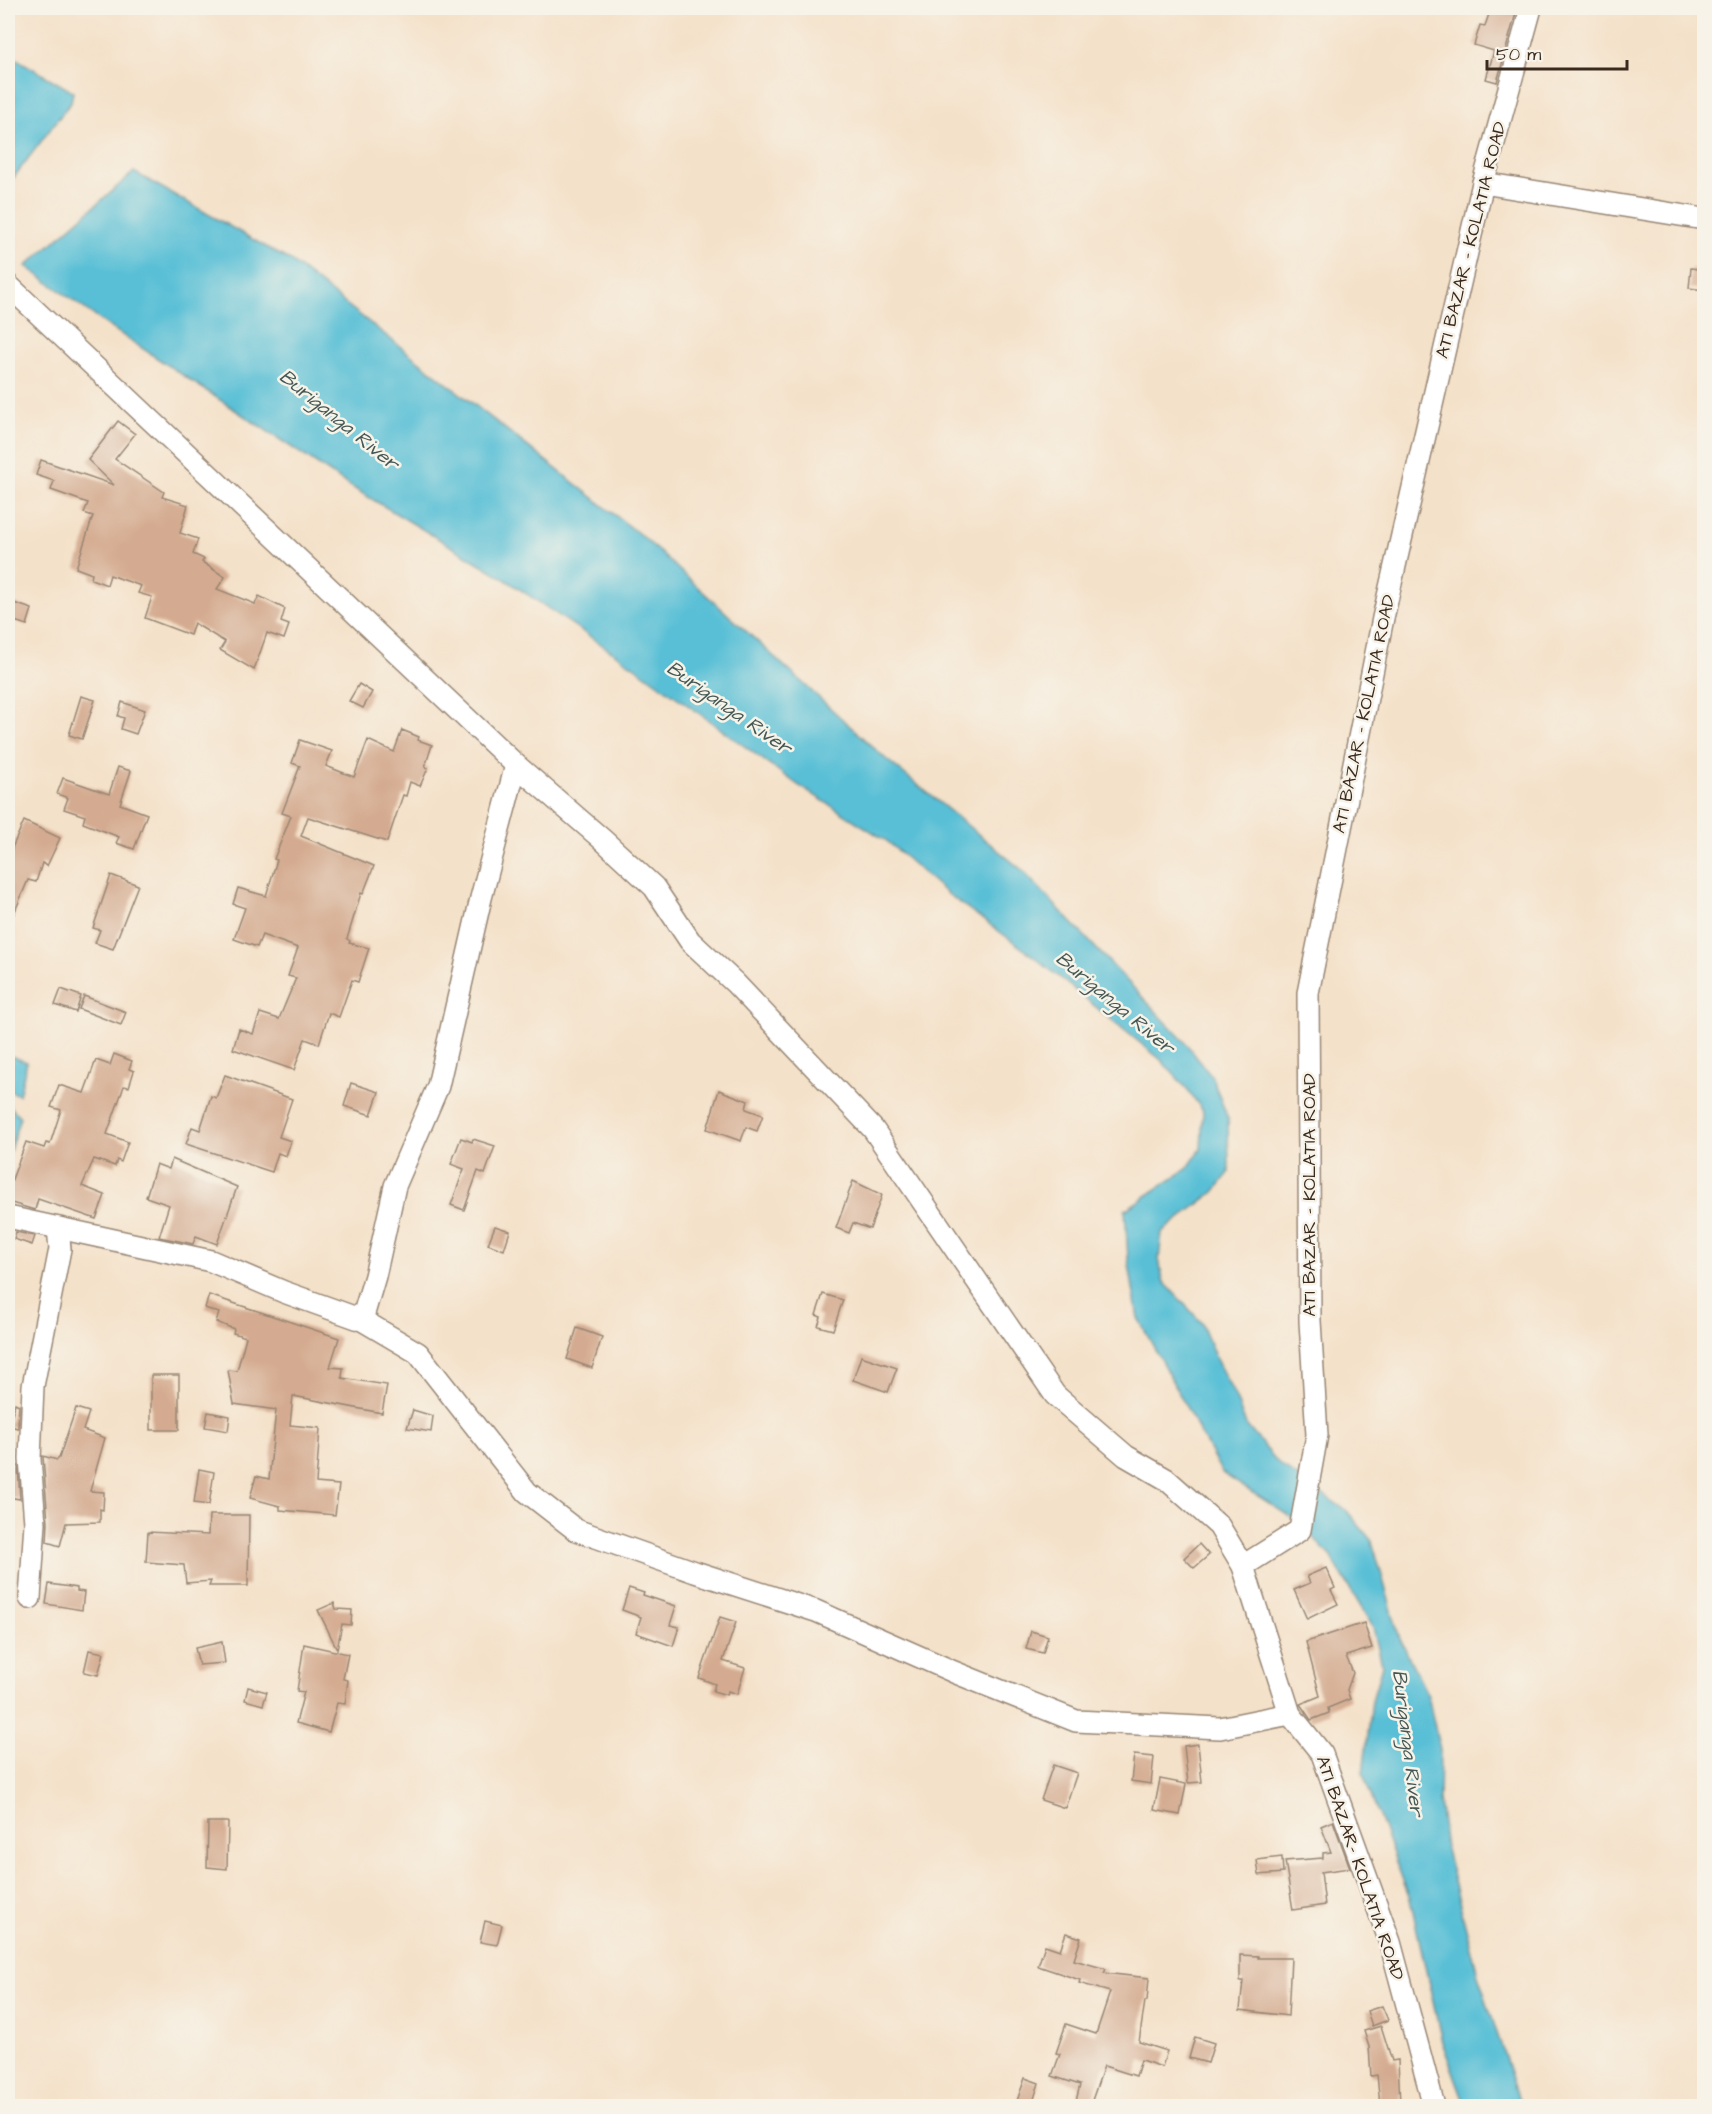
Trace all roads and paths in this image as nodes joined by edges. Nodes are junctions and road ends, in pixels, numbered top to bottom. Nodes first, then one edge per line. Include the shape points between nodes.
1 (1531, 8) edge
2 (1483, 183) junction
3 (1704, 219) edge
4 (8, 285) edge
5 (516, 765) junction
6 (8, 1217) edge
7 (58, 1228) junction
8 (362, 1320) junction
9 (1243, 1566) junction
10 (30, 1598) dead end
11 (1290, 1714) junction
12 (1434, 2106) edge

1 - 2 street, ATI BAZAR - KOLATIA ROAD
2 - 3 street
2 - 9 street, ATI BAZAR - KOLATIA ROAD via 1383,618 1308,993 1310,1321 1317,1435 1300,1530
4 - 5 street, ATI BAZAR- KOLATIA ROAD
5 - 8 street via 438,1086 395,1186
5 - 9 street, ATI BAZAR- KOLATIA ROAD via 654,887 690,941 873,1129 1055,1395 1126,1456 1166,1479 1219,1526
6 - 7 street
7 - 8 street via 211,1261
7 - 10 street via 60,1250 33,1386 30,1459 35,1523
8 - 11 street via 418,1353 527,1492 576,1530 816,1611 1076,1721 1220,1728
9 - 11 street, ATI BAZAR- KOLATIA ROAD
11 - 12 street, ATI BAZAR- KOLATIA ROAD via 1323,1754 1390,1942

